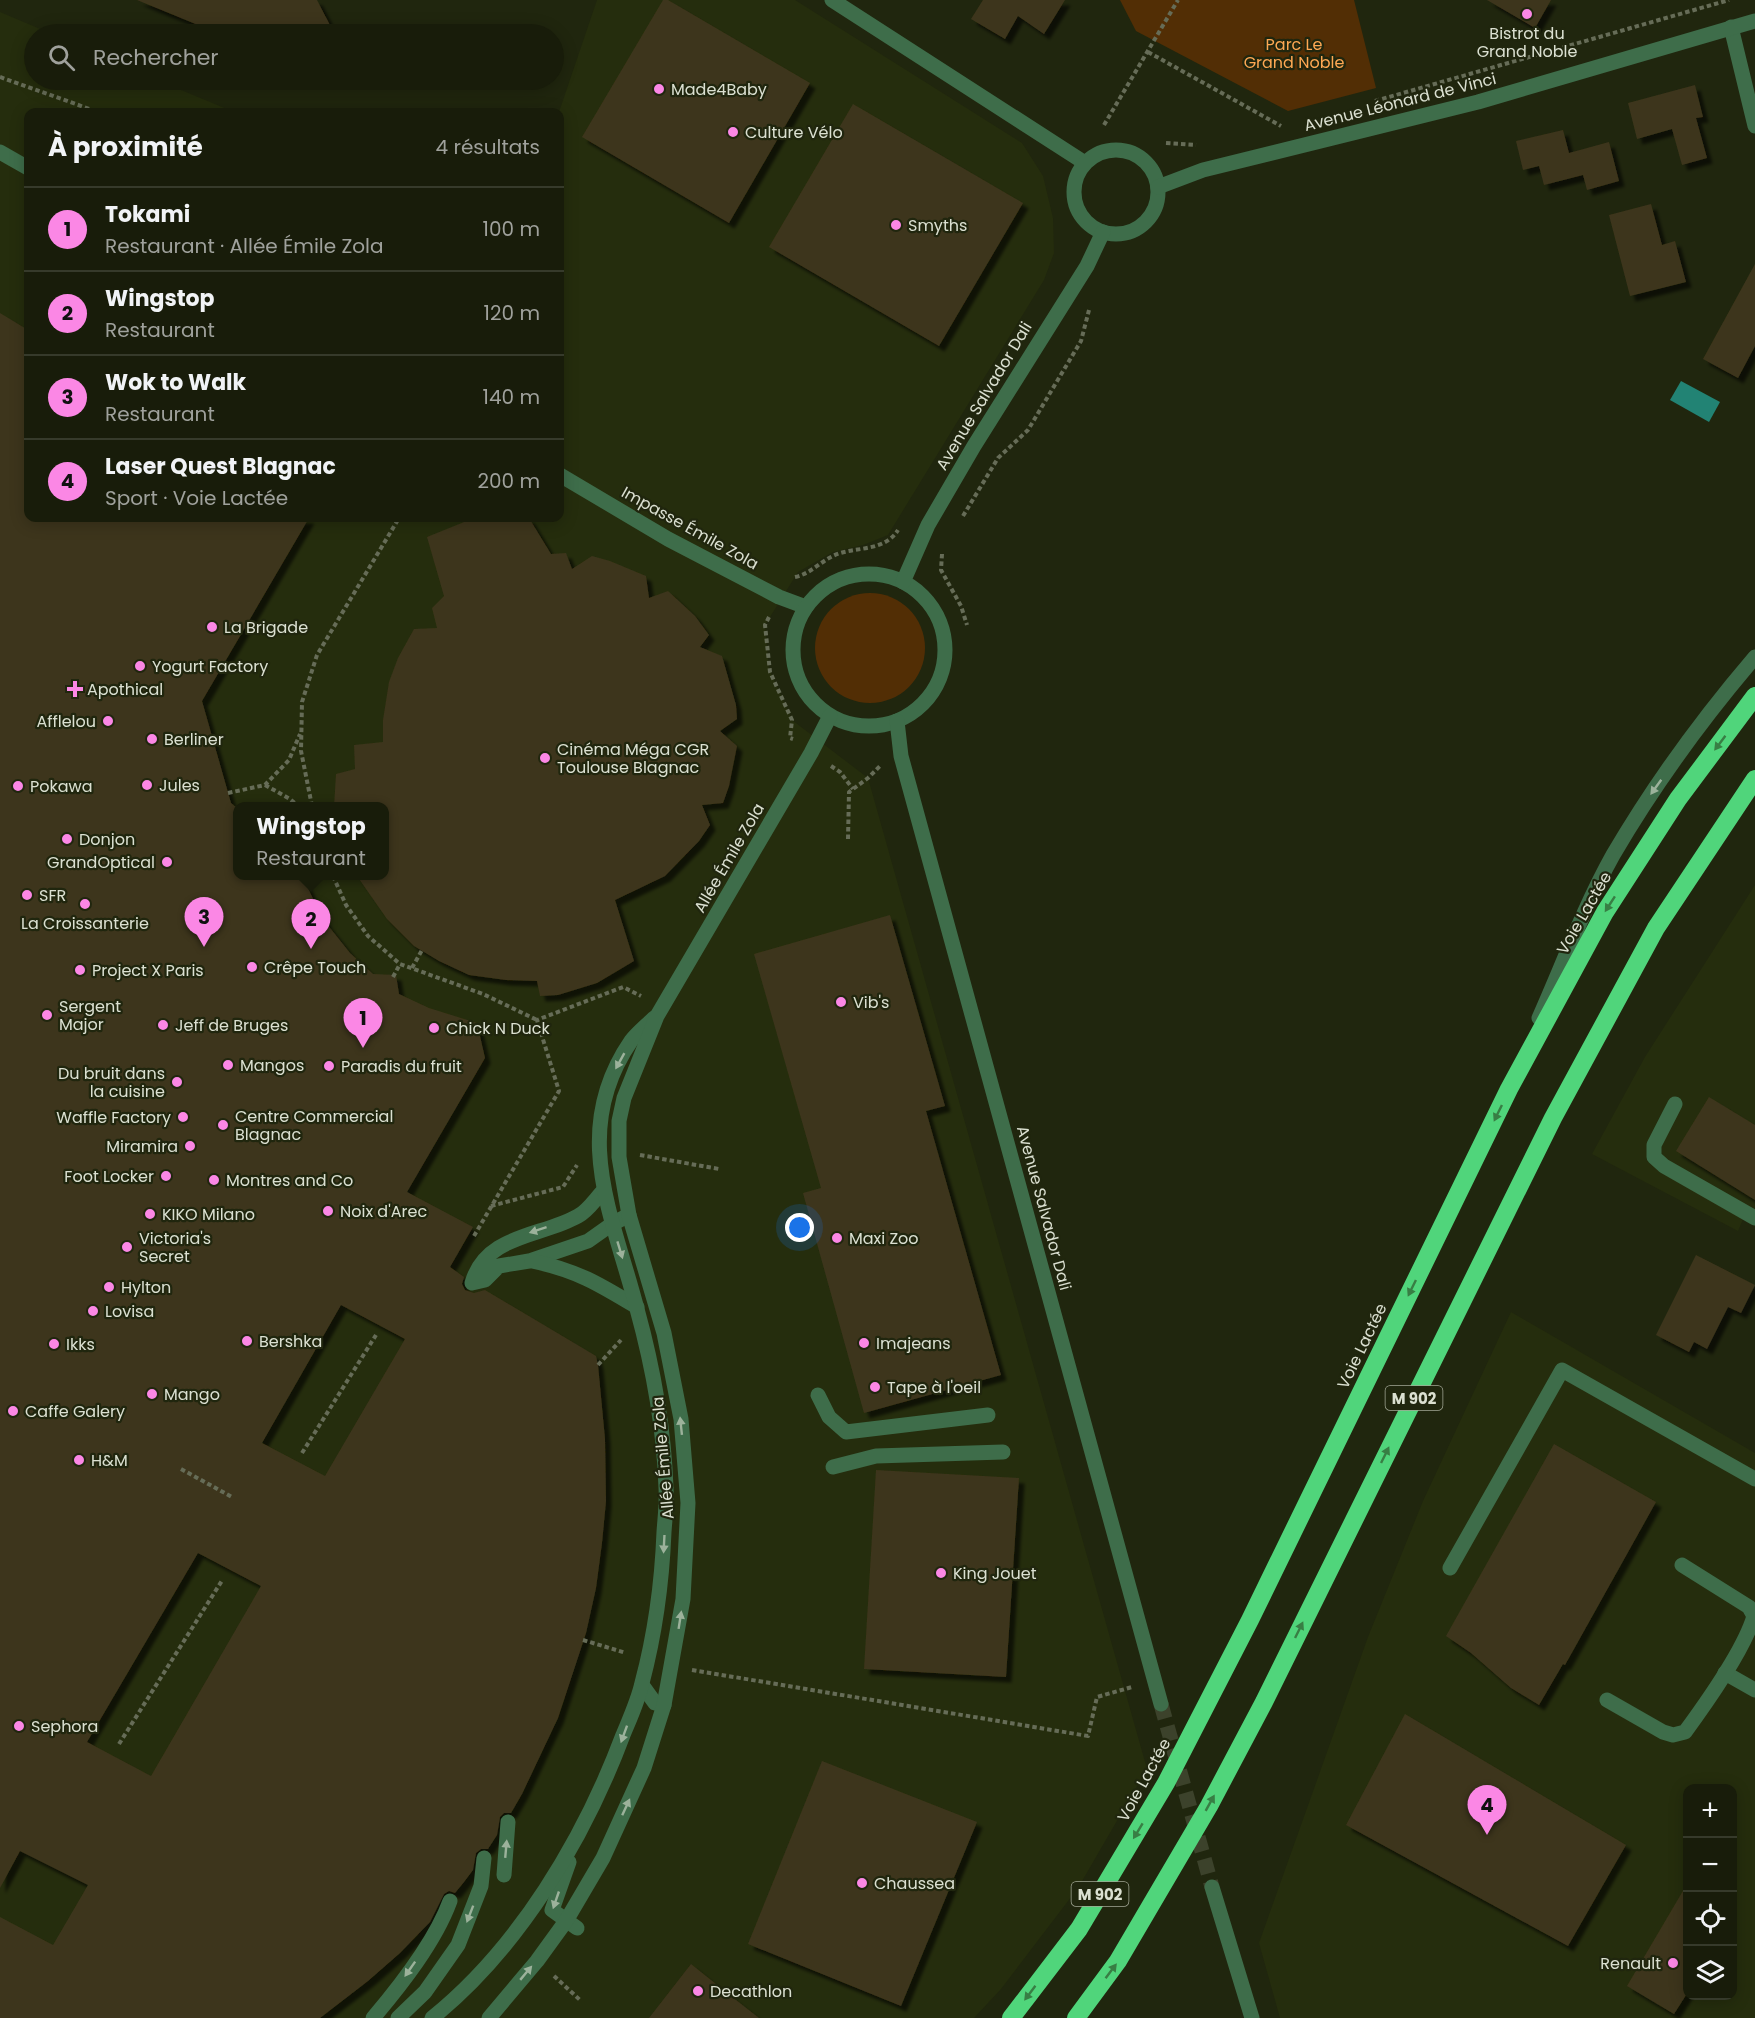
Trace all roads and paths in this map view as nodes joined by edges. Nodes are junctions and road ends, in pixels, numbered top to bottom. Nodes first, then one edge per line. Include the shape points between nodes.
1 (832, 0) edge
2 (1178, 0) edge
3 (1729, 0) edge
4 (1755, 21) edge
5 (1731, 27) junction
6 (1148, 52) junction
7 (0, 77) edge
8 (24, 86) edge
9 (36, 90) edge
10 (1370, 102) dead end
11 (87, 108) edge
12 (1290, 122) dead end
13 (1104, 125) dead end
14 (1278, 125) junction
15 (1755, 126) edge
16 (1268, 127) dead end
17 (1166, 143) dead end
18 (1202, 144) dead end
19 (1311, 144) junction
20 (0, 152) edge
21 (1085, 163) junction
22 (24, 166) edge
23 (1158, 187) junction
24 (1103, 232) junction
25 (1090, 304) dead end
26 (564, 477) edge
27 (961, 520) dead end
28 (397, 522) edge
29 (901, 526) dead end
30 (943, 550) dead end
31 (903, 582) junction
32 (779, 597) junction
33 (806, 607) junction
34 (967, 625) dead end
35 (1755, 657) edge
36 (1755, 696) edge
37 (830, 716) junction
38 (897, 721) junction
39 (301, 731) junction
40 (811, 753) junction
41 (885, 761) dead end
42 (1755, 779) edge
43 (265, 785) junction
44 (853, 789) junction
45 (228, 793) dead end
46 (292, 802) edge
47 (311, 802) edge
48 (848, 839) dead end
49 (335, 880) edge
50 (422, 950) dead end
51 (400, 964) junction
52 (412, 968) junction
53 (393, 976) dead end
54 (648, 998) dead end
55 (657, 1016) junction
56 (537, 1020) junction
57 (1509, 1089) junction
58 (1675, 1104) dead end
59 (600, 1157) junction
60 (620, 1157) junction
61 (719, 1169) dead end
62 (604, 1190) junction
63 (491, 1206) junction
64 (630, 1215) junction
65 (1755, 1218) edge
66 (612, 1224) junction
67 (471, 1241) dead end
68 (529, 1261) junction
69 (637, 1307) junction
70 (627, 1333) dead end
71 (376, 1335) dead end
72 (598, 1365) dead end
73 (818, 1395) dead end
74 (988, 1414) dead end
75 (1003, 1452) dead end
76 (302, 1453) dead end
77 (833, 1467) dead end
78 (182, 1469) dead end
79 (1755, 1479) edge
80 (667, 1491) junction
81 (232, 1497) dead end
82 (688, 1503) junction
83 (1682, 1564) dead end
84 (1450, 1568) dead end
85 (223, 1579) dead end
86 (1755, 1616) edge
87 (583, 1640) dead end
88 (636, 1656) dead end
89 (686, 1669) dead end
90 (1725, 1673) junction
91 (642, 1685) junction
92 (1139, 1685) dead end
93 (1755, 1690) edge
94 (1607, 1700) dead end
95 (1161, 1704) tunnel mouth
96 (664, 1705) junction
97 (119, 1744) dead end
98 (508, 1822) dead end
99 (579, 1834) junction
100 (484, 1858) dead end
101 (504, 1875) dead end
102 (1212, 1887) tunnel mouth
103 (450, 1901) dead end
104 (571, 1925) junction
105 (447, 2011) edge
106 (373, 2018) edge
107 (398, 2018) edge
108 (432, 2018) edge
109 (489, 2018) edge
110 (1011, 2018) edge
111 (1076, 2018) edge
112 (1252, 2018) edge

1 - 21 street
2 - 6 path
3 - 10 path
4 - 5 street, Avenue Léonard de Vinci
5 - 15 street
5 - 19 street, Avenue Léonard de Vinci via 1478,102
6 - 13 path
6 - 14 path
7 - 8 path
9 - 11 path
12 - 14 path
14 - 16 path
14 - 19 path
17 - 18 path
19 - 23 street, Avenue Léonard de Vinci via 1203,170
20 - 22 street
21 - 23 street via 1104,151 1128,151 1150,167
21 - 24 street via 1075,183 1075,201 1083,218
23 - 24 street via 1155,209 1141,226 1129,232
24 - 31 street, Avenue Salvador Dali via 1087,266 928,525
25 - 27 path via 1081,341 1028,430 998,458
26 - 32 street, Impasse Émile Zola via 668,539
28 - 39 path via 317,655 302,702
29 - 32 path via 894,536 869,549 834,555 802,576 789,578
30 - 34 path via 941,570
31 - 33 street via 877,574 850,576 825,587
31 - 38 street via 921,594 934,611 943,632 945,653 941,674 931,694 916,710
32 - 33 street, Impasse Émile Zola
32 - 40 path via 765,625 770,672 792,720 790,738
33 - 37 street via 796,625 794,667 813,703
35 -> 57 street via 1651,793 1612,857
36 -> 57 highway, Voie Lactée / M 902 via 1678,799 1605,912
37 - 38 street via 852,725 875,726
37 - 40 street, Allée Émile Zola
38 - 95 street, Avenue Salvador Dali via 902,756
39 - 43 path via 289,760
39 - 47 path
40 - 44 path via 840,772
40 - 55 street, Allée Émile Zola
41 - 44 path
111 -> 42 highway, M 902 via 1118,1961 1264,1702 1553,1118 1656,928
43 - 45 path
43 - 46 path
44 - 48 path via 849,792
49 - 51 path via 346,905 368,936
50 - 52 path
51 - 52 path
51 - 53 path
52 - 56 path via 483,994
54 - 56 path via 623,987
55 -> 59 street, Allée Émile Zola via 632,1039 603,1097
55 - 60 street, Allée Émile Zola via 624,1098 619,1121
56 - 63 path via 559,1091
57 -> 110 highway, Voie Lactée / M 902 via 1250,1620 1166,1783 1079,1929
58 - 65 street via 1654,1145 1654,1157
59 - 62 street, Allée Émile Zola
59 - 63 path via 580,1160 563,1187
60 - 61 path via 632,1153
60 - 64 street, Allée Émile Zola
62 - 66 street, Allée Émile Zola
62 -> 68 street via 579,1216 517,1237 489,1254 472,1282 485,1280 499,1266
63 - 67 path
64 - 66 street
82 -> 64 street, Allée Émile Zola via 681,1419 664,1333
66 - 68 street via 588,1241
66 -> 69 street, Allée Émile Zola
68 - 69 street via 587,1277
69 - 80 street, Allée Émile Zola via 658,1405
70 - 72 path
71 - 76 path
73 - 74 street via 829,1418 846,1432
75 - 77 street via 876,1456
78 - 81 path
79 - 84 street via 1562,1370
80 - 82 street
80 -> 91 street, Allée Émile Zola via 663,1561
96 -> 82 street, Allée Émile Zola via 683,1599
83 - 86 street via 1739,1599
85 - 97 path
86 - 90 street
87 - 88 path
89 - 92 path via 1088,1736 1097,1696
90 - 93 street
90 - 94 street via 1685,1732 1673,1735
91 - 96 street via 655,1703
91 -> 99 street, Allée Émile Zola via 609,1774
104 -> 96 street, Allée Émile Zola via 644,1768
101 -> 98 street
99 -> 104 street, Allée Émile Zola via 552,1910
99 - 105 street, Allée Émile Zola via 510,1940
100 -> 107 street via 482,1886 458,1945 424,1992
102 - 112 street
103 -> 106 street via 415,1963
109 -> 104 street, Allée Émile Zola
105 - 108 street, Allée Émile Zola

